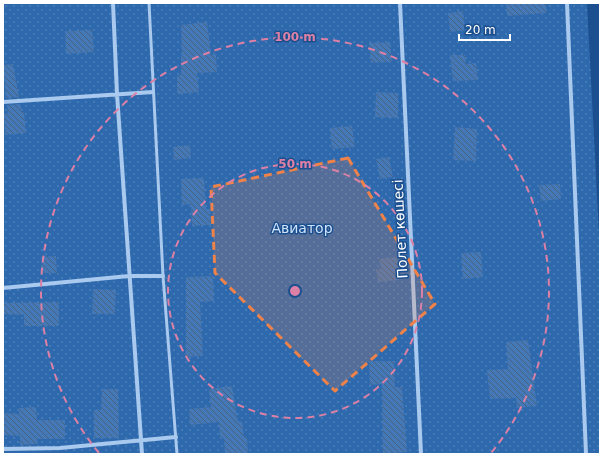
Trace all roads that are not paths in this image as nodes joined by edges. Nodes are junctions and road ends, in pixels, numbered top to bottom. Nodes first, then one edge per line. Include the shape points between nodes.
1 (113, 3) edge
2 (149, 3) edge
3 (400, 3) edge
4 (567, 3) edge
5 (153, 92) junction
6 (116, 94) junction
7 (3, 102) edge
8 (129, 276) junction
9 (163, 276) junction
10 (3, 288) edge
11 (176, 437) junction
12 (141, 441) junction
13 (3, 449) edge
14 (142, 454) edge
15 (177, 454) edge
16 (421, 454) edge
17 (586, 454) edge

1 - 6 street
2 - 5 lane
3 - 16 street, Полет көшесі
4 - 17 street
5 - 6 street
5 - 9 lane
6 - 7 street
6 - 8 street
8 - 9 street
8 - 10 street
8 - 12 street
9 - 11 lane
11 - 12 street
11 - 15 lane
12 - 13 street via 60,448
12 - 14 street

